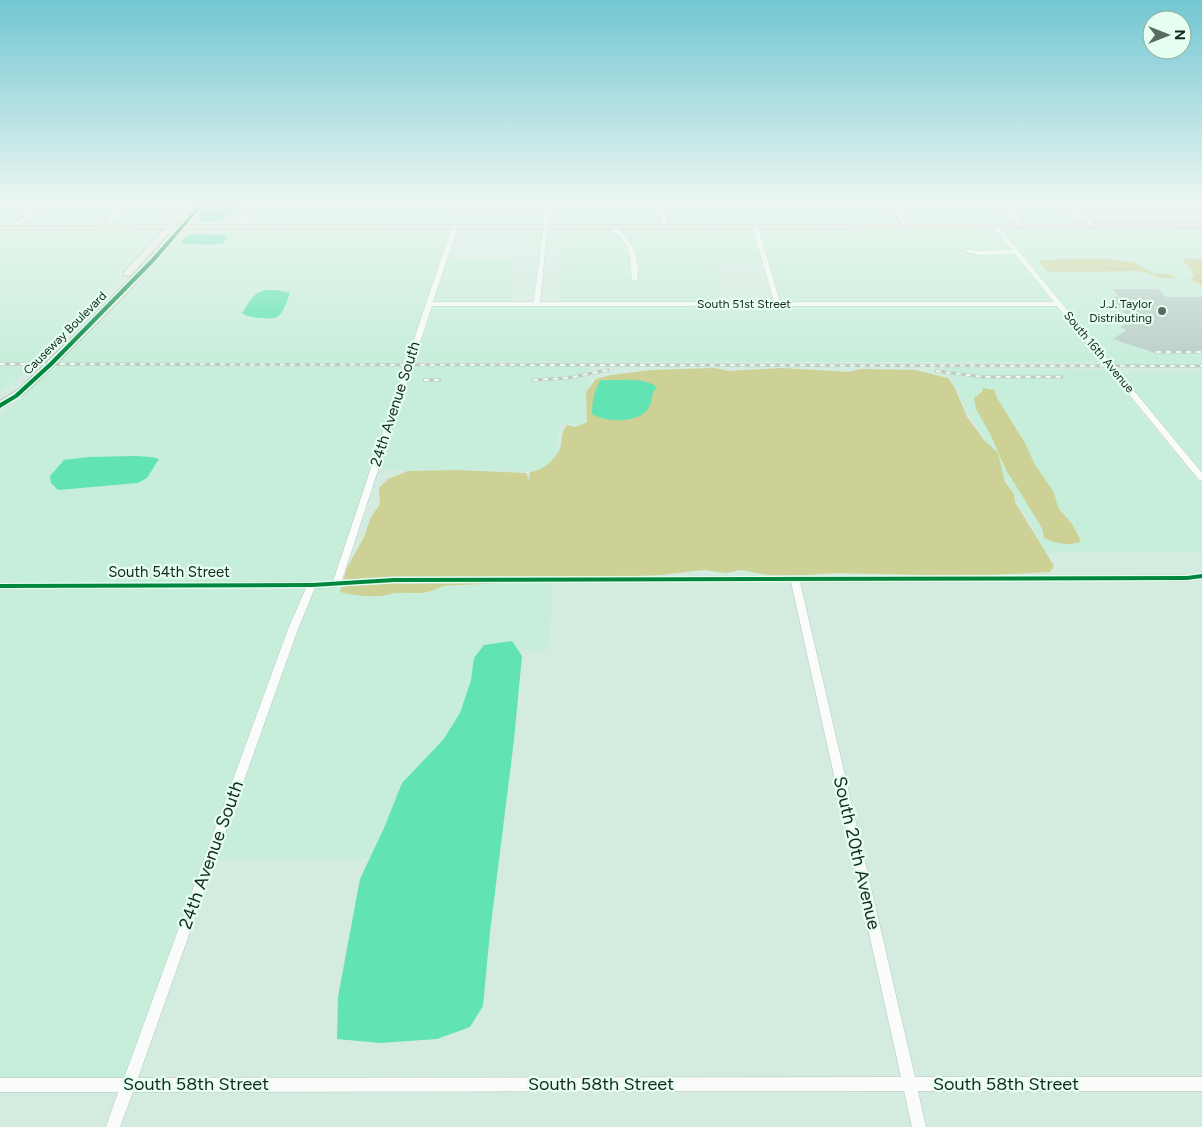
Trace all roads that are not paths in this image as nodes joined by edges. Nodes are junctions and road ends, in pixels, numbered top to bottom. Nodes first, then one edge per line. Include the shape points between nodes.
1 (145, 257) edge
2 (155, 257) edge
3 (445, 257) edge
4 (542, 257) edge
5 (633, 257) edge
6 (763, 257) edge
7 (1020, 257) edge
8 (635, 280) dead end
9 (112, 291) junction
10 (537, 302) dead end
11 (429, 304) junction
12 (778, 304) junction
13 (1059, 304) junction
14 (93, 321) junction
15 (2, 404) edge
16 (1202, 478) edge
17 (1202, 576) edge
18 (795, 579) junction
19 (337, 583) junction
20 (312, 585) junction
21 (0, 586) edge
22 (129, 1084) junction
23 (909, 1084) junction
24 (1202, 1084) edge
25 (0, 1085) edge
26 (113, 1127) edge
27 (919, 1127) edge

1 - 9 main road, Causeway Boulevard
2 - 14 main road, Causeway Boulevard
3 - 11 street, 24th Avenue South
4 - 10 street
5 - 8 street
6 - 12 street
7 - 13 street, South 16th Avenue
9 - 14 main road via 116,293
9 - 15 main road, Causeway Boulevard via 8,394
11 - 12 street, South 51st Street
11 - 19 street, 24th Avenue South
12 - 13 street, South 51st Street
13 - 16 street, South 16th Avenue
14 - 15 main road, Causeway Boulevard via 16,396
17 - 18 street, South 54th Street
18 - 19 street, South 54th Street via 394,580
18 - 23 street, South 20th Avenue
19 - 20 street, South 54th Street
20 - 21 street, South 54th Street
20 - 22 street, 24th Avenue South via 293,629
22 - 23 street, South 58th Street
22 - 25 street, South 58th Street
22 - 26 street, 24th Avenue South
23 - 24 street, South 58th Street
23 - 27 street, South 20th Avenue

